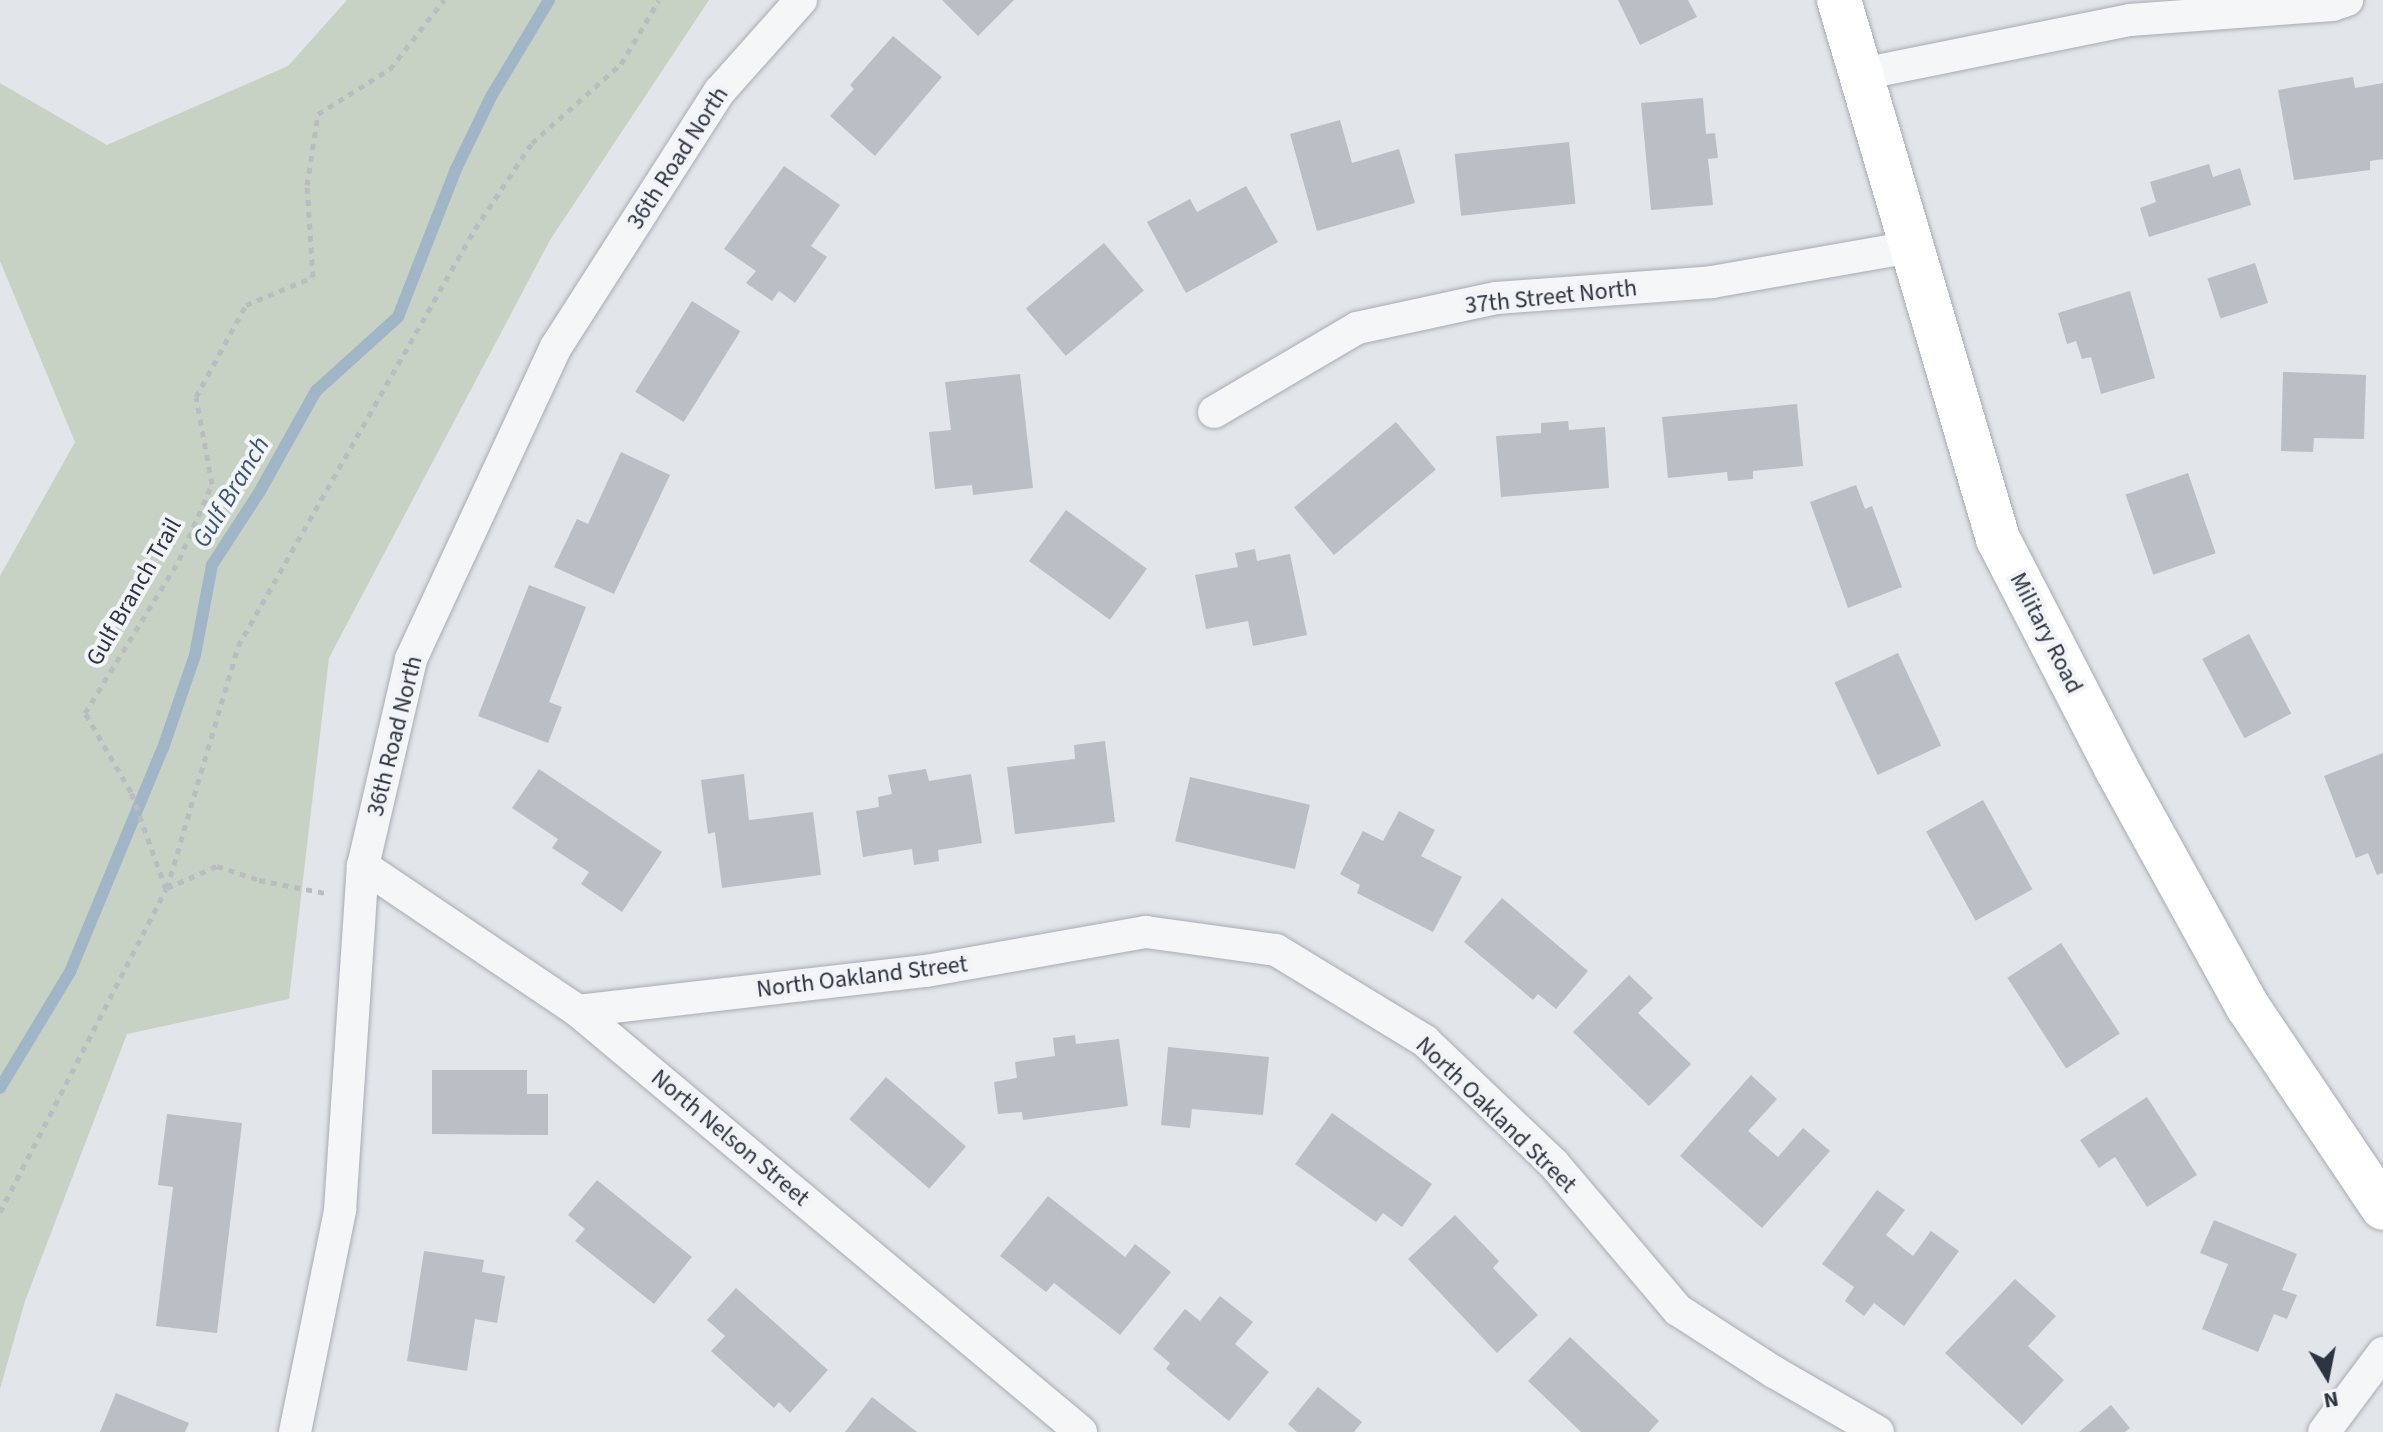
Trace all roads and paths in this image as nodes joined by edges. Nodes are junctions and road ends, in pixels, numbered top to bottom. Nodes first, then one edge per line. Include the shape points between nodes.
1 (444, 0) edge
2 (659, 0) edge
3 (801, 0) edge
4 (1839, 0) edge
5 (2347, 0) edge
6 (1862, 74) junction
7 (1911, 247) junction
8 (1214, 412) dead end
9 (363, 866) junction
10 (166, 889) junction
11 (361, 899) junction
12 (578, 1011) junction
13 (2383, 1208) edge
14 (0, 1212) edge
15 (2383, 1353) edge
16 (295, 1432) edge
17 (1081, 1432) edge
18 (1878, 1432) edge
19 (2324, 1432) edge

1 - 10 path, Gulf Branch Trail via 390,69 318,114 307,185 313,277 246,305 196,397 212,484 179,560 85,713 131,792
2 - 10 path via 621,64 532,143 475,229 238,646
3 - 9 street, 36th Road North via 720,91 556,347 411,659
4 - 6 main road, Military Road
5 - 6 street via 2130,20
6 - 7 main road, Military Road
7 - 8 street, 37th Street North via 1712,282 1496,298 1357,328
7 - 13 main road, Military Road via 1998,539 2248,1007
9 - 11 street, 36th Road North
9 - 12 street, North Nelson Street
10 - 11 path via 217,866 259,880
10 - 14 path
11 - 16 street, 36th Road North via 340,1210
12 - 17 street, North Nelson Street
12 - 18 street, North Oakland Street via 926,971 1146,932 1276,950 1425,1041 1554,1164 1678,1310
15 - 19 street

